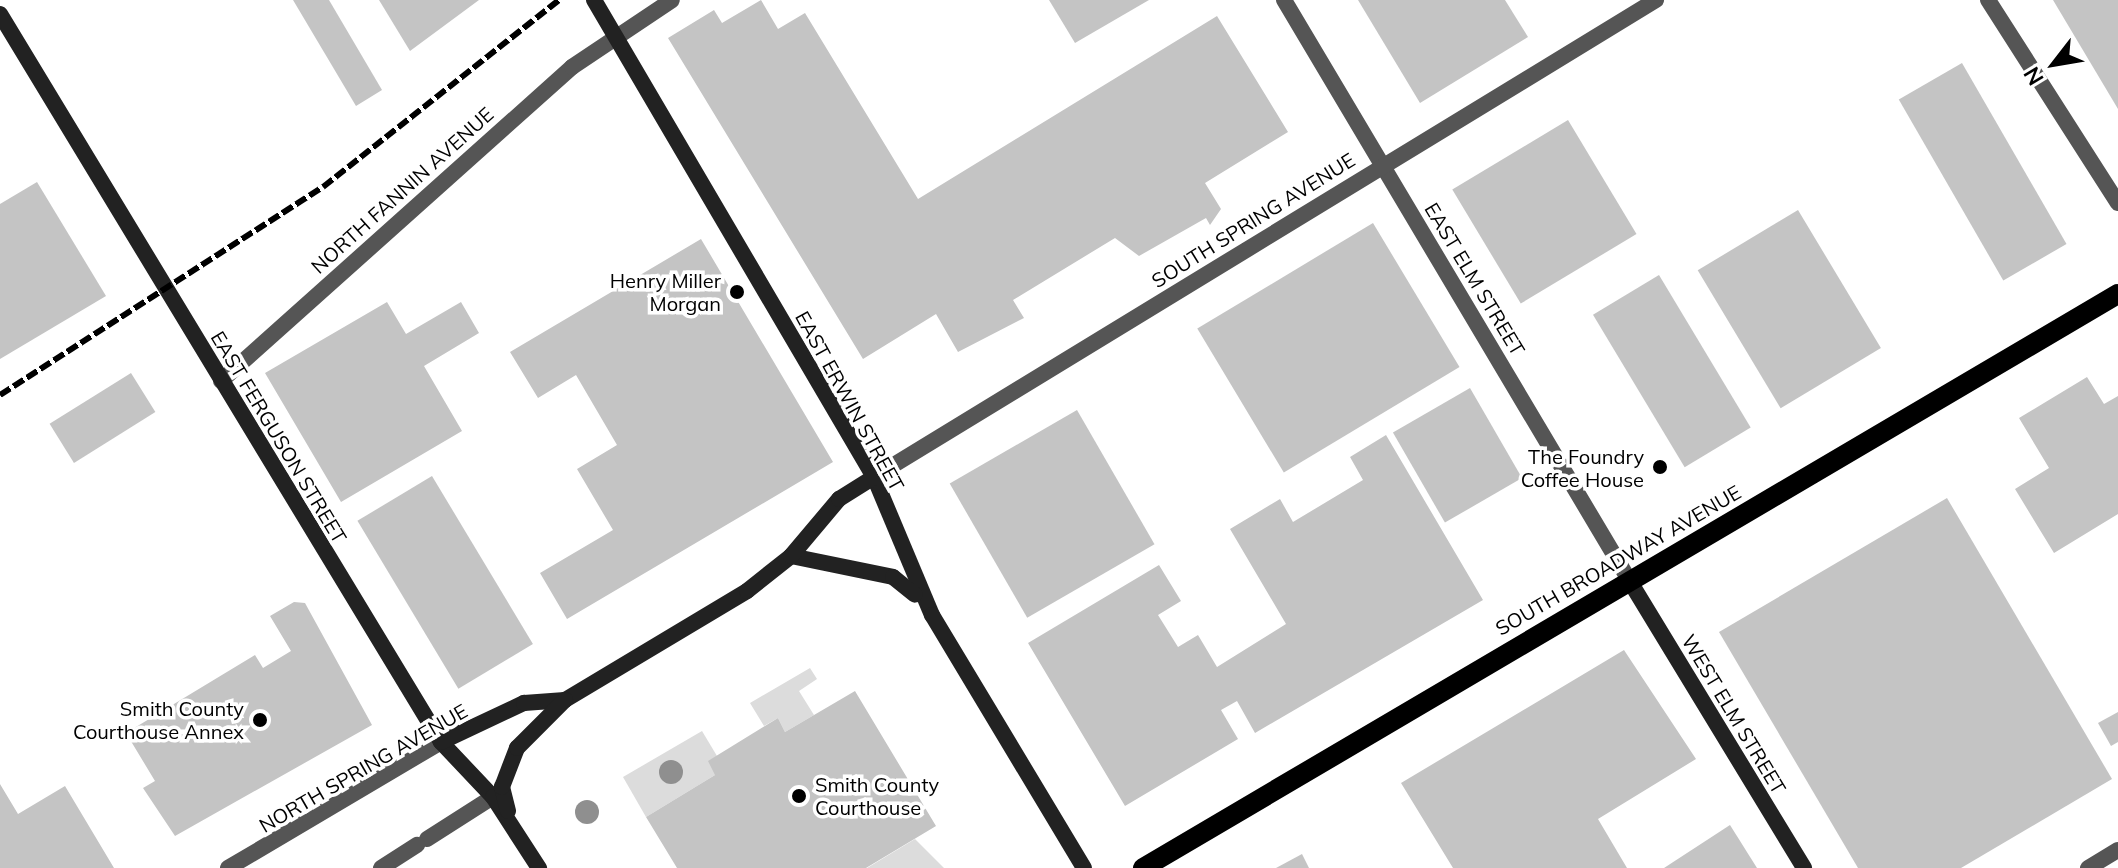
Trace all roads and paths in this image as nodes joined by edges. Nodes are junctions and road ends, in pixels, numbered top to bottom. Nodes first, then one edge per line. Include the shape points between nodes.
1 (594, 0) edge
2 (672, 0) edge
3 (1284, 0) edge
4 (1656, 0) edge
5 (1988, 0) edge
6 (0, 14) edge
7 (615, 34) junction
8 (1383, 163) junction
9 (2118, 203) edge
10 (2118, 294) edge
11 (221, 381) junction
12 (874, 477) junction
13 (791, 556) junction
14 (1629, 580) junction
15 (932, 615) junction
16 (565, 700) junction
17 (441, 742) junction
18 (493, 797) junction
19 (512, 822) junction
20 (2118, 850) edge
21 (391, 866) edge
22 (228, 868) edge
23 (539, 868) edge
24 (1084, 868) edge
25 (1143, 868) edge
26 (1804, 868) edge
27 (2088, 868) edge

1 - 7 main road, EAST ERWIN STREET
2 - 7 street, NORTH FANNIN AVENUE
3 - 8 street, EAST ELM STREET
4 - 8 street, SOUTH SPRING AVENUE
5 - 9 street
6 - 11 main road, EAST FERGUSON STREET
7 - 11 street, NORTH FANNIN AVENUE via 451,170
7 - 12 main road, EAST ERWIN STREET
8 - 12 street, SOUTH SPRING AVENUE
8 - 14 street, EAST ELM STREET
10 - 14 main road, SOUTH BROADWAY AVENUE
11 - 17 main road, EAST FERGUSON STREET
12 - 13 main road, NORTH SPRING AVENUE via 839,499
12 - 15 main road, EAST ERWIN STREET
13 - 15 main road via 893,577
13 - 16 main road, NORTH SPRING AVENUE via 747,591
14 - 25 main road, SOUTH BROADWAY AVENUE
14 - 26 main road, WEST ELM STREET
15 - 24 main road, EAST ERWIN STREET
16 - 17 main road, NORTH SPRING AVENUE via 524,703
16 - 19 main road via 525,736 508,768 502,787
17 - 18 main road, EAST FERGUSON STREET
17 - 22 street, NORTH SPRING AVENUE
18 - 19 main road, EAST FERGUSON STREET
18 - 21 street
19 - 23 main road, EAST FERGUSON STREET
20 - 27 street

